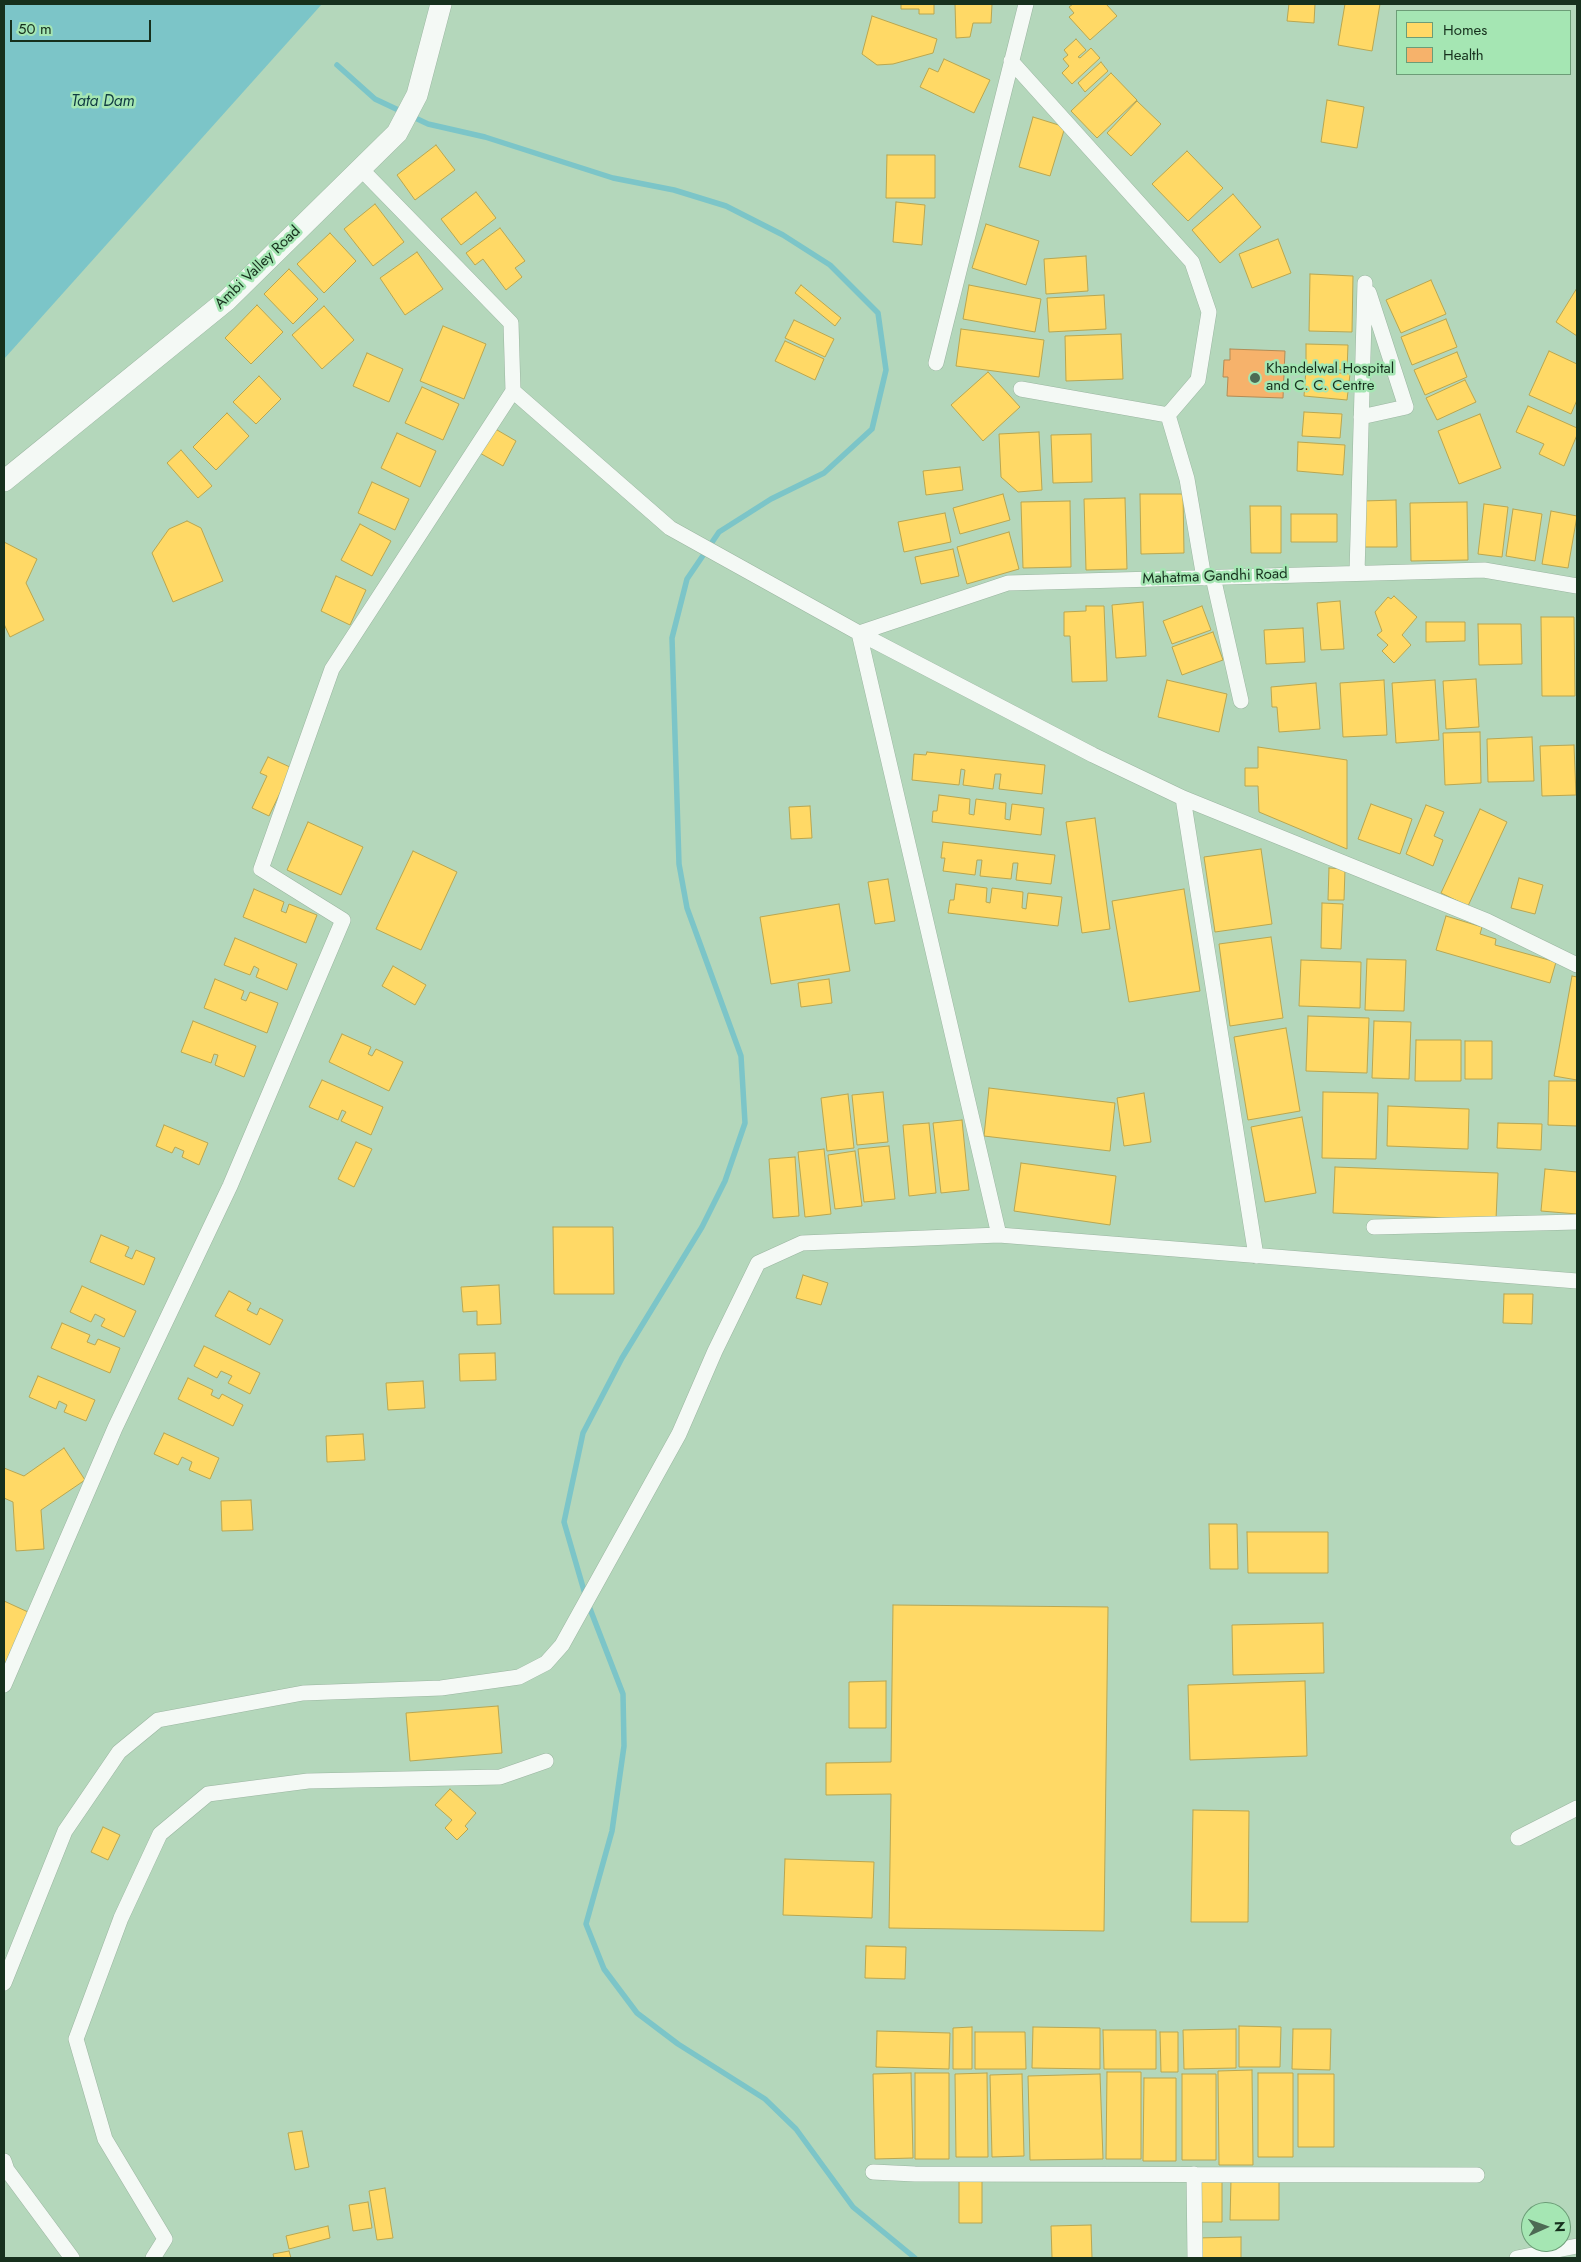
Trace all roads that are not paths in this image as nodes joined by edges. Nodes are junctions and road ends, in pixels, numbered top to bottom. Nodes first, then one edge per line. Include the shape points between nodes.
1 (441, 4) edge
2 (1026, 4) edge
3 (1012, 61) junction
4 (361, 169) junction
5 (936, 363) dead end
6 (1021, 389) dead end
7 (513, 391) junction
8 (1168, 414) junction
9 (1361, 417) junction
10 (4, 481) edge
11 (1357, 573) junction
12 (1208, 578) junction
13 (1577, 586) edge
14 (859, 633) junction
15 (1241, 701) dead end
16 (1183, 798) junction
17 (1577, 965) edge
18 (1577, 1222) edge
19 (1374, 1227) dead end
20 (999, 1235) junction
21 (1256, 1256) junction
22 (1577, 1281) edge
23 (4, 1685) edge
24 (546, 1761) dead end
25 (1577, 1808) edge
26 (1518, 1838) dead end
27 (4, 1983) edge
28 (4, 2161) edge
29 (873, 2172) dead end
30 (1194, 2174) junction
31 (1478, 2175) dead end
32 (1577, 2246) edge
33 (72, 2258) edge
34 (153, 2258) edge
35 (1195, 2258) edge
36 (1517, 2258) edge

1 - 4 main road, Ambi Valley Road via 417,95 397,133
2 - 3 street
3 - 5 street
3 - 8 street via 1192,262 1209,312 1202,361 1198,380
4 - 7 street via 511,323
4 - 10 main road, Ambi Valley Road via 227,300
6 - 8 street
7 - 14 street via 670,528
7 - 23 street via 332,669 261,869 343,920 230,1186 114,1428
8 - 12 street via 1187,479
9 - 9 street via 1363,369 1365,282 1406,407
9 - 11 street
11 - 12 street, Mahatma Gandhi Road
11 - 13 street, Mahatma Gandhi Road via 1484,570
12 - 14 street, Mahatma Gandhi Road via 1008,583
12 - 15 street
14 - 16 street via 1093,755
14 - 20 street
16 - 17 street via 1487,921
16 - 21 street
18 - 19 street
20 - 21 street
20 - 27 street via 802,1243 758,1263 678,1434 562,1645 546,1663 519,1678 441,1688 303,1693 158,1720 119,1752 65,1831
21 - 22 street
24 - 34 street via 500,1777 308,1781 208,1794 160,1834 121,1918 76,2039 105,2139 165,2239
25 - 26 street
28 - 33 street via 7,2170
29 - 30 street
30 - 31 street
30 - 35 street
32 - 36 street

